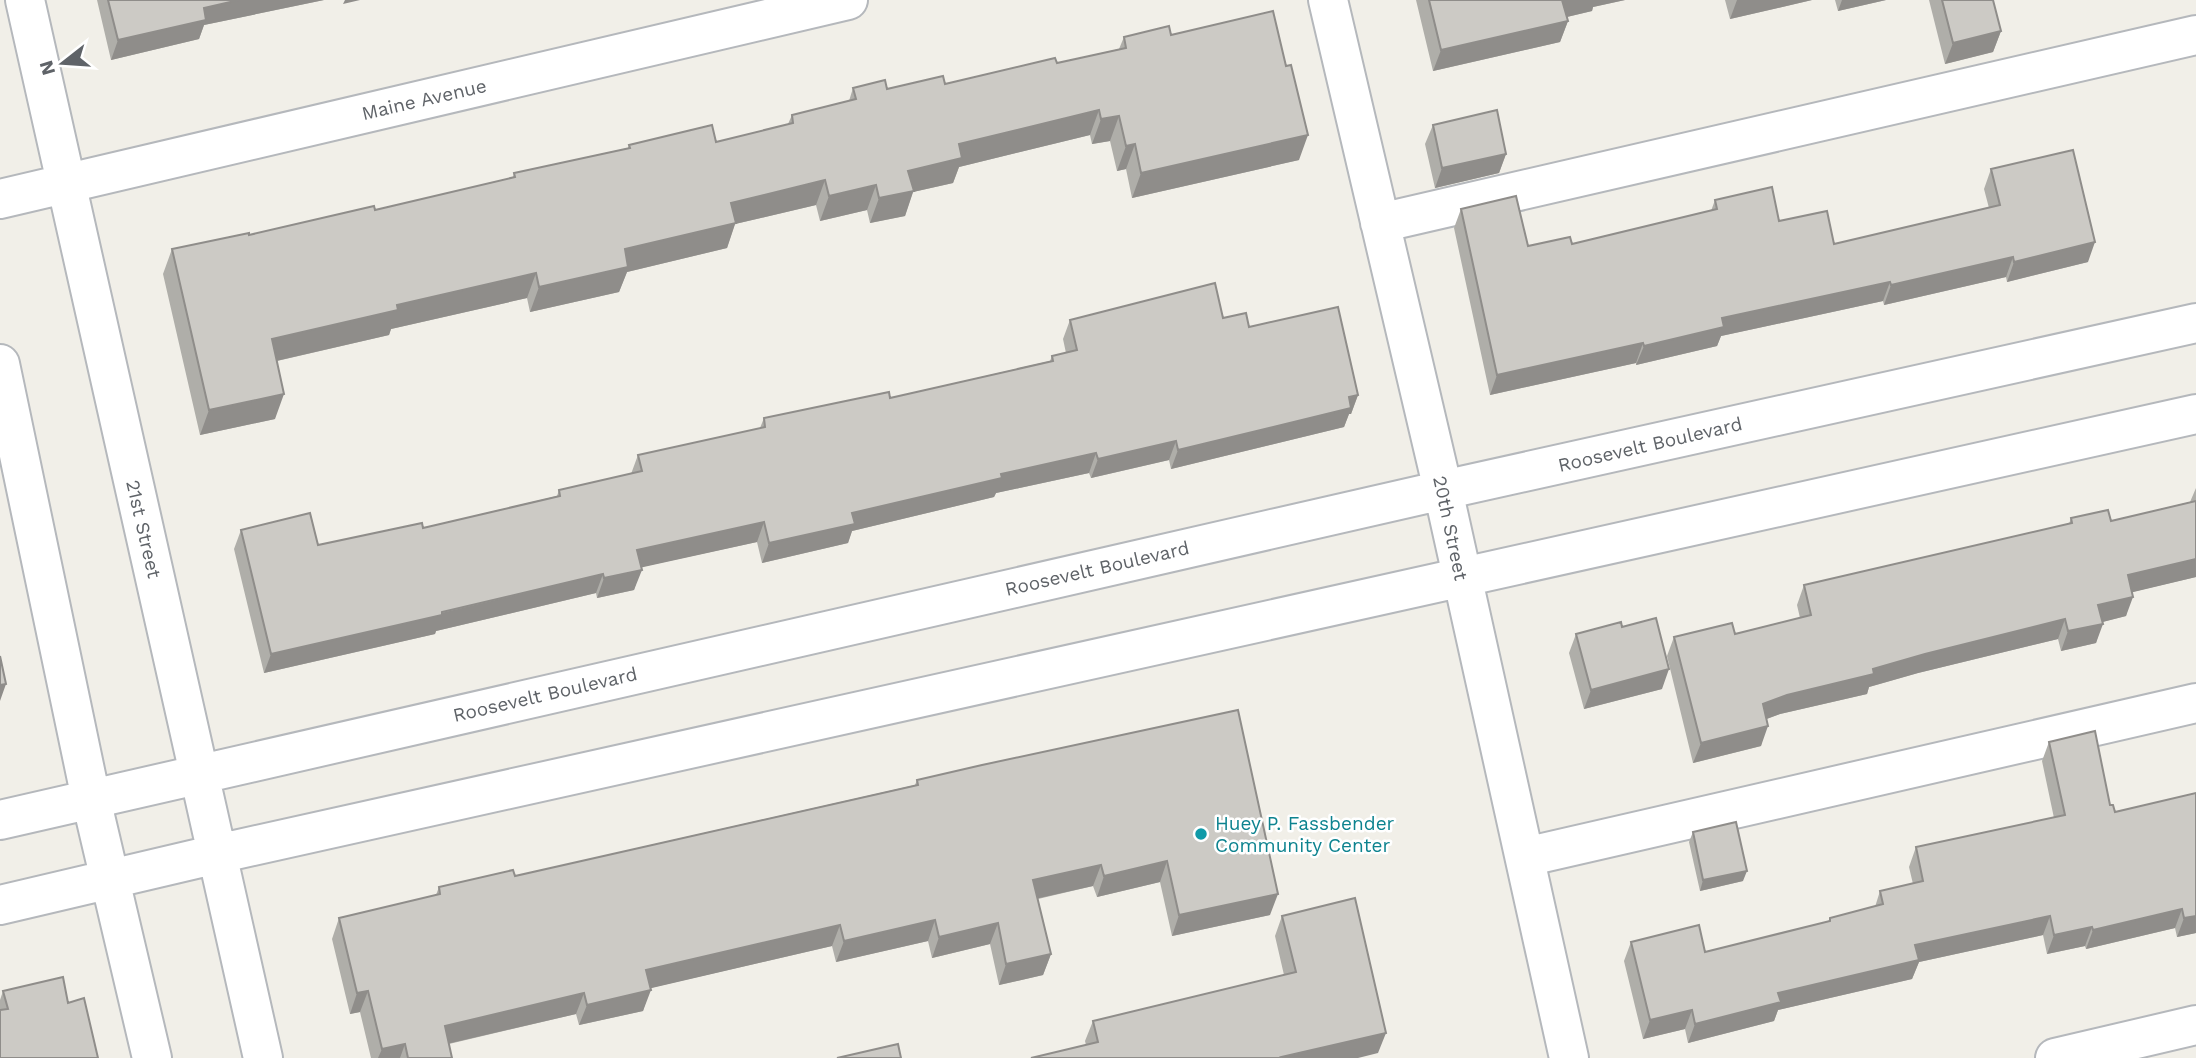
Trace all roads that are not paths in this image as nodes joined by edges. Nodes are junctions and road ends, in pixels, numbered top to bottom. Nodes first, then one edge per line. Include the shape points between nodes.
1 (26, 0) edge
2 (848, 0) edge
3 (1328, 0) edge
4 (2196, 35) edge
5 (66, 182) junction
6 (0, 199) edge
7 (1380, 223) junction
8 (2196, 323) edge
9 (0, 364) edge
10 (2196, 414) edge
11 (1443, 490) junction
12 (1462, 577) junction
13 (2196, 703) edge
14 (199, 773) junction
15 (91, 799) junction
16 (0, 820) edge
17 (217, 854) junction
18 (1525, 857) junction
19 (110, 880) junction
20 (0, 905) edge
21 (2196, 1025) edge
22 (152, 1058) edge
23 (263, 1058) edge
24 (1569, 1058) edge
25 (2055, 1058) edge

1 - 5 street, 21st Street
2 - 5 street, Maine Avenue
3 - 7 street, 20th Street
4 - 7 street
5 - 6 street, Maine Avenue
5 - 14 street, 21st Street
7 - 11 street, 20th Street
8 - 11 street, Roosevelt Boulevard
9 - 15 street
10 - 12 street
11 - 12 street, 20th Street
11 - 14 street, Roosevelt Boulevard
12 - 17 street
12 - 18 street, 20th Street
13 - 18 street
14 - 15 street, Roosevelt Boulevard
14 - 17 street, 21st Street
15 - 16 street, Roosevelt Boulevard
15 - 19 street
17 - 19 street
17 - 23 street, 21st Street
18 - 24 street, 20th Street
19 - 20 street
19 - 22 street
21 - 25 street

